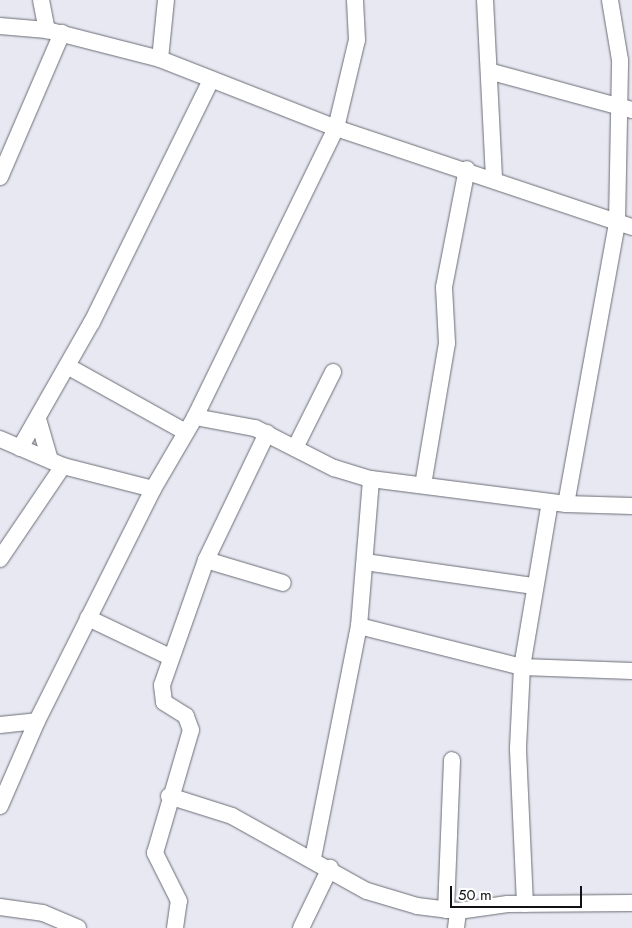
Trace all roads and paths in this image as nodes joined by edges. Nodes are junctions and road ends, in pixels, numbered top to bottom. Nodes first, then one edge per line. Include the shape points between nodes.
1 (41, 0) edge
2 (166, 0) edge
3 (355, 0) edge
4 (485, 0) edge
5 (610, 0) edge
6 (0, 26) edge
7 (54, 32) junction
8 (160, 59) junction
9 (492, 72) junction
10 (211, 80) junction
11 (626, 109) edge
12 (336, 128) junction
13 (467, 170) junction
14 (0, 177) edge
15 (494, 177) junction
16 (624, 224) edge
17 (68, 367) junction
18 (333, 372) dead end
19 (195, 417) junction
20 (38, 419) junction
21 (186, 432) junction
22 (267, 433) junction
23 (0, 439) edge
24 (20, 448) junction
25 (295, 448) junction
26 (57, 463) junction
27 (371, 479) junction
28 (423, 485) junction
29 (153, 489) junction
30 (558, 503) junction
31 (632, 506) edge
32 (0, 559) edge
33 (206, 560) junction
34 (365, 562) junction
35 (283, 583) dead end
36 (534, 586) junction
37 (88, 618) junction
38 (359, 626) junction
39 (170, 657) junction
40 (522, 666) junction
41 (632, 671) edge
42 (37, 721) junction
43 (0, 725) edge
44 (452, 760) dead end
45 (169, 796) junction
46 (0, 806) edge
47 (313, 858) junction
48 (330, 868) junction
49 (525, 904) junction
50 (632, 904) edge
51 (0, 907) edge
52 (452, 911) junction
53 (78, 928) edge
54 (176, 928) edge
55 (301, 928) edge
56 (456, 928) edge

1 - 7 street
2 - 8 street
3 - 12 street via 357,40
4 - 9 street
5 - 11 street
6 - 7 street
7 - 8 street
7 - 14 street
8 - 10 street
9 - 11 street
9 - 15 street
10 - 12 street
10 - 17 street
11 - 16 street
12 - 13 street
12 - 19 street
13 - 15 street
13 - 28 street via 444,287 447,343
15 - 16 street
16 - 30 street
17 - 20 street
17 - 21 street
18 - 25 street
19 - 21 street
19 - 22 street via 227,420
20 - 24 street
20 - 26 street
21 - 29 street
22 - 25 street
22 - 33 street
23 - 24 street
24 - 26 street
25 - 27 street via 334,468
26 - 29 street
26 - 32 street
27 - 28 street
27 - 34 street
28 - 30 street
29 - 37 street
30 - 31 street
30 - 36 street
33 - 35 street
33 - 39 street
34 - 36 street
34 - 38 street
36 - 40 street
37 - 39 street
37 - 42 street
38 - 40 street
38 - 47 street
39 - 45 street via 162,698 186,716 191,730
40 - 41 street
40 - 49 street via 518,748
42 - 43 street
42 - 46 street
44 - 52 street
45 - 47 street via 232,816
45 - 54 street via 155,853 180,901
47 - 48 street
48 - 52 street via 367,891
48 - 55 street
49 - 50 street
49 - 52 street
51 - 53 street via 43,913
52 - 56 street

